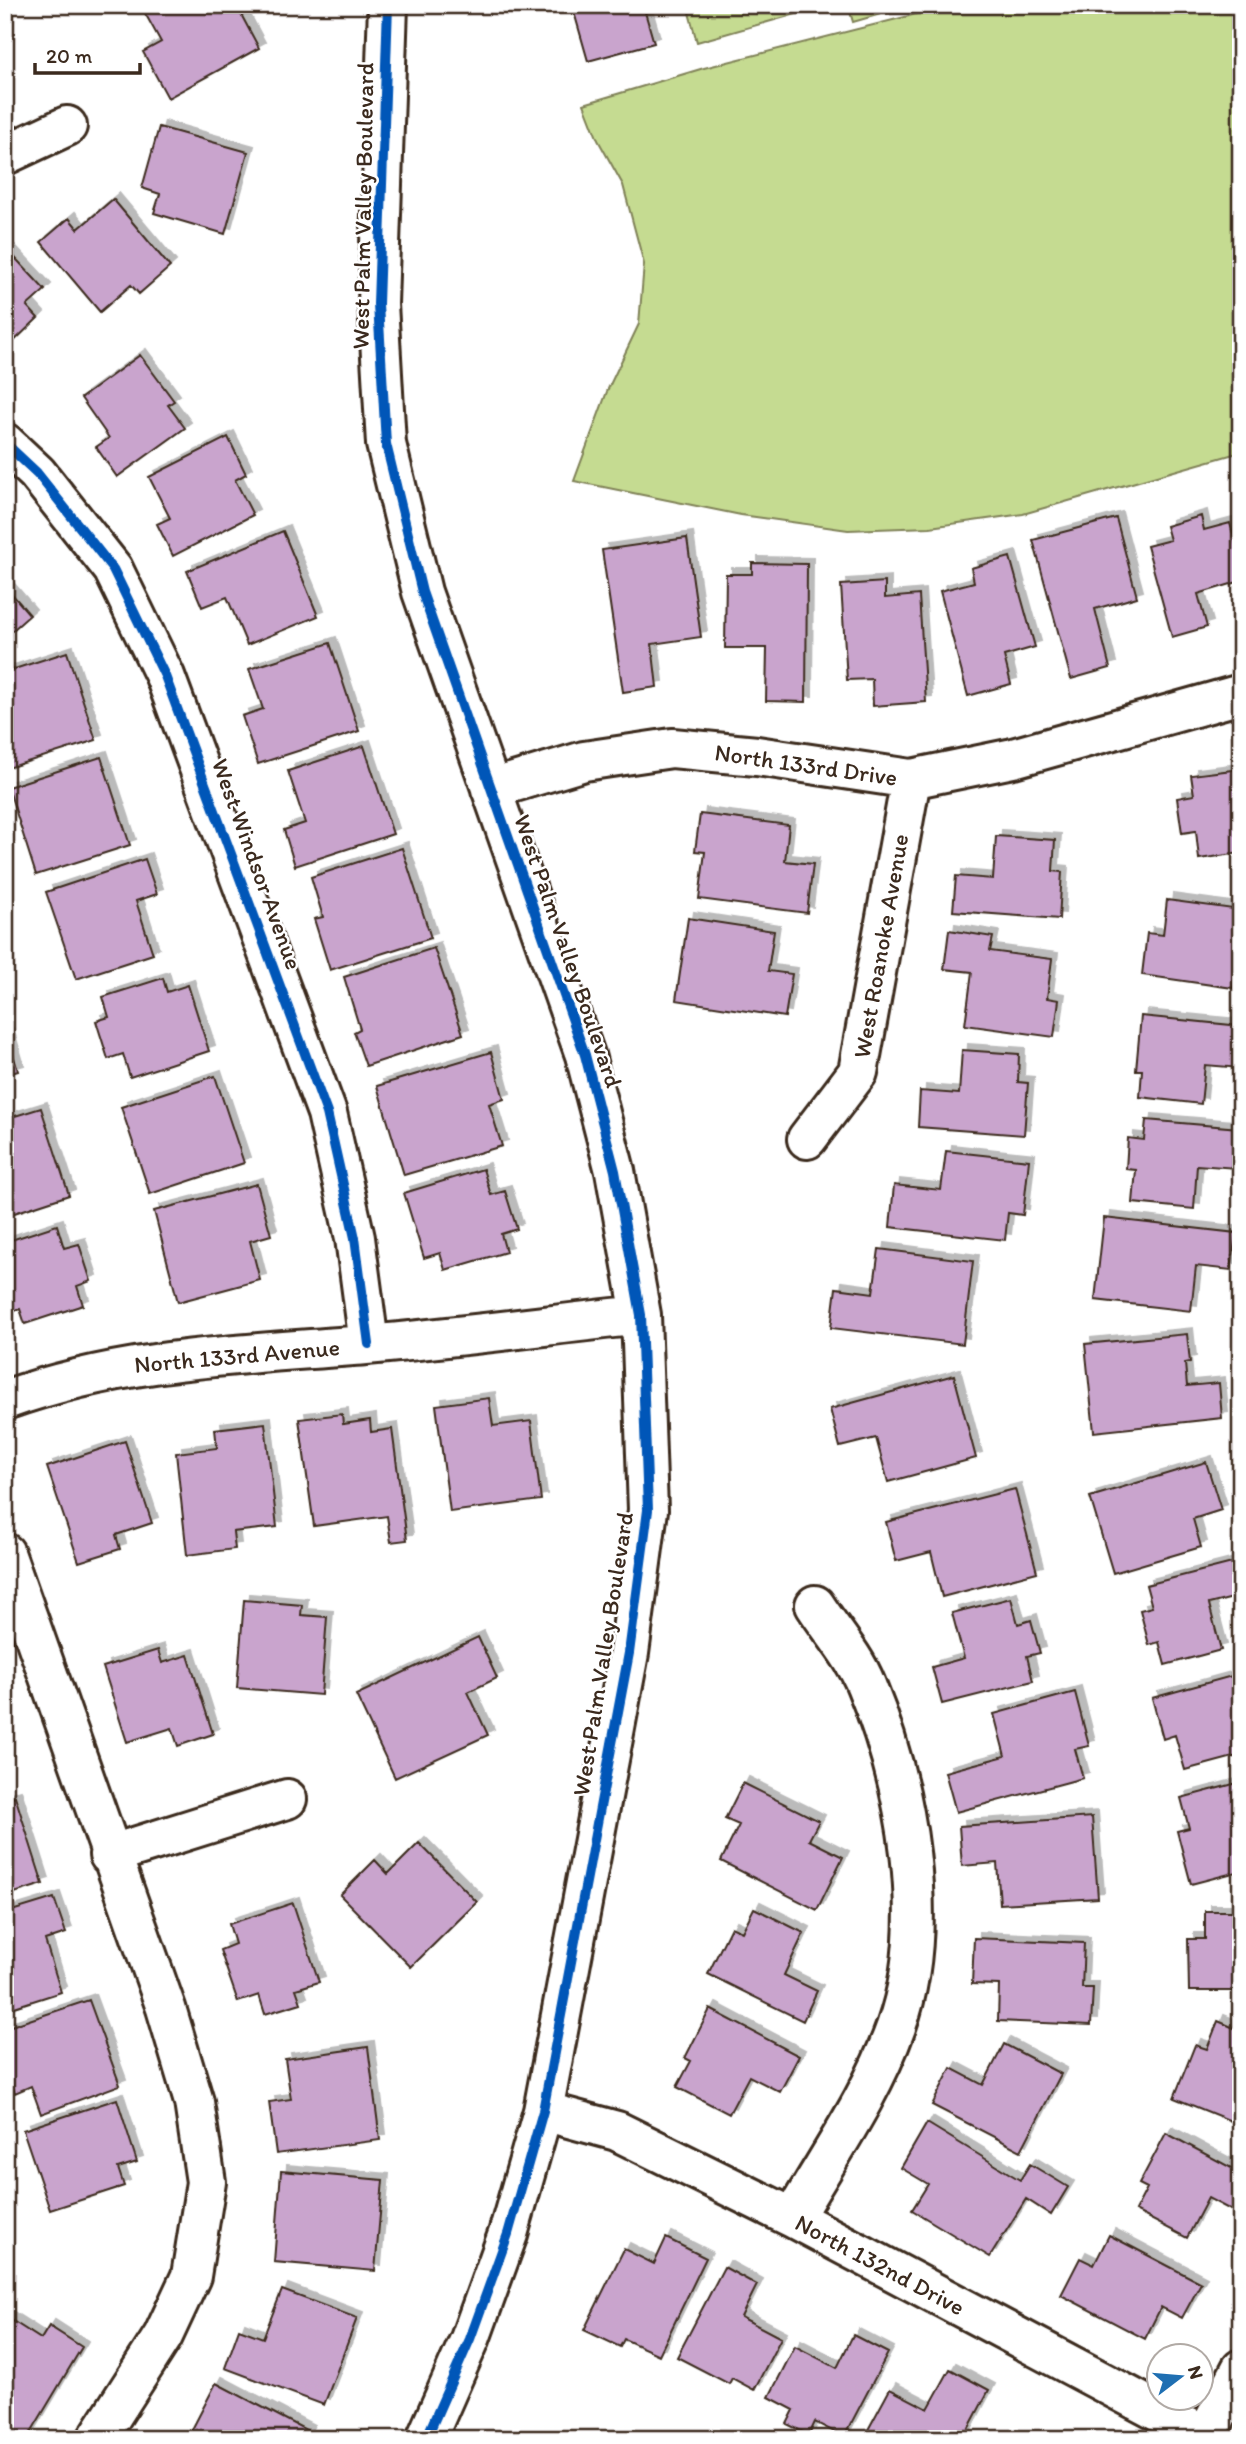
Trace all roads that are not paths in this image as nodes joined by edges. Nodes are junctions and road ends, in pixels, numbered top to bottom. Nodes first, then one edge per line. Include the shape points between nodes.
1 (388, 5) edge
2 (67, 126) dead end
3 (5, 155) edge
4 (5, 443) edge
5 (1241, 694) edge
6 (911, 779) junction
7 (491, 789) junction
8 (807, 1139) dead end
9 (640, 1315) junction
10 (369, 1344) junction
11 (5, 1400) edge
12 (5, 1553) edge
13 (815, 1605) dead end
14 (287, 1798) dead end
15 (109, 1855) junction
16 (543, 2111) junction
17 (793, 2218) junction
18 (1241, 2369) edge
19 (1208, 2438) edge
20 (97, 2439) edge
21 (426, 2439) edge

1 - 7 street, West Palm Valley Boulevard via 378,304 386,444 422,592
2 - 3 street
4 - 10 street, West Windsor Avenue via 37,473 113,569 165,676 327,1113 355,1238
5 - 6 street, North 133rd Drive via 1013,758
6 - 7 street, North 133rd Drive via 672,748 584,761
6 - 8 street, West Roanoke Avenue via 858,1072
7 - 9 street, West Palm Valley Boulevard via 585,1055 615,1171
9 - 10 street, North 133rd Avenue
9 - 16 street, West Palm Valley Boulevard via 648,1510 629,1653
10 - 11 street, North 133rd Avenue via 164,1360 113,1368
12 - 15 street
13 - 17 street via 866,1683 896,1775 912,1867 912,1952 897,2026 874,2078
14 - 15 street
15 - 20 street via 166,2008 194,2102 206,2182 191,2276 163,2336
16 - 17 street, North 132nd Drive via 617,2131
16 - 21 street, West Palm Valley Boulevard via 508,2234 470,2339
17 - 19 street, North 132nd Drive
18 - 19 street

